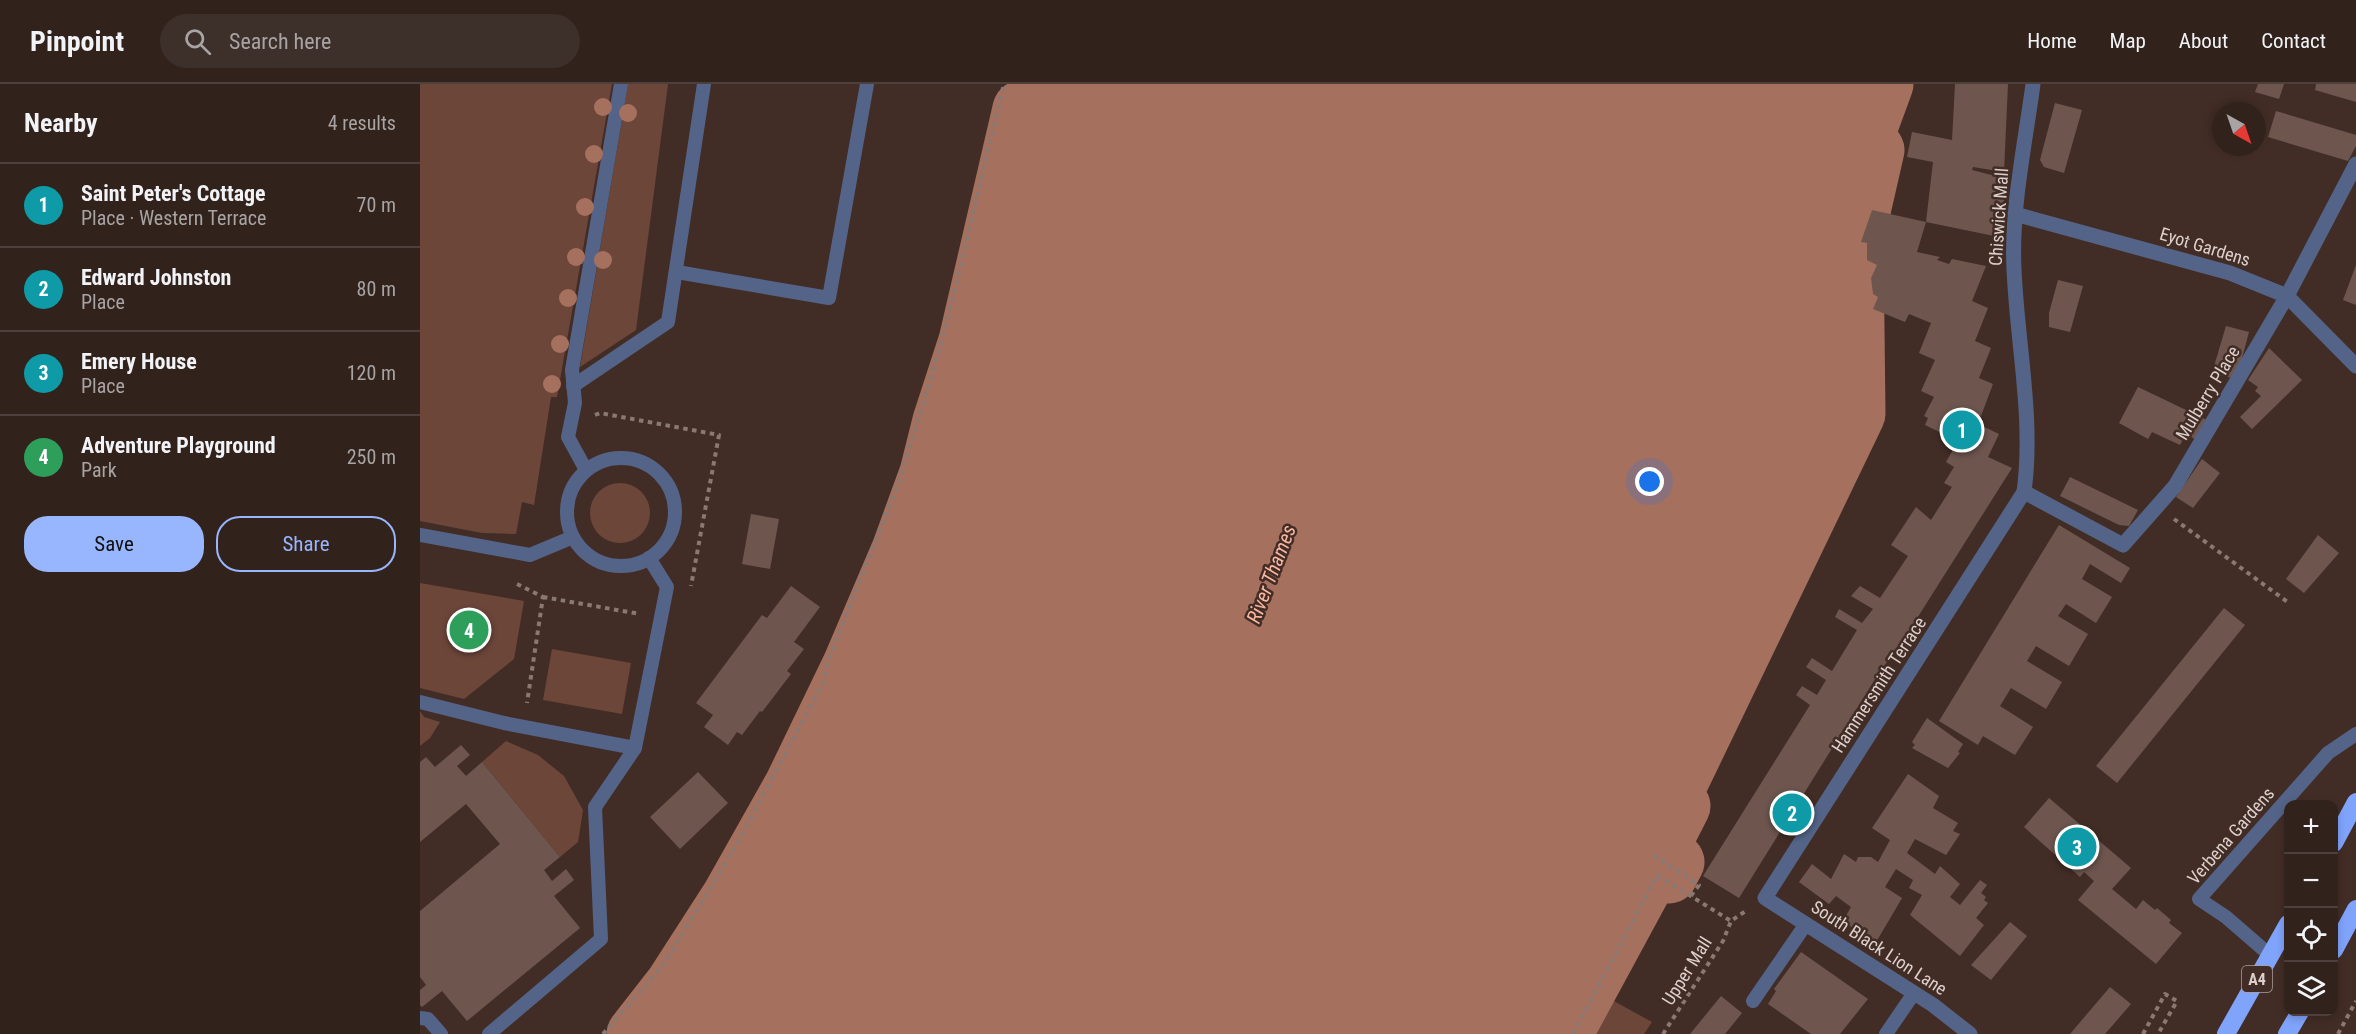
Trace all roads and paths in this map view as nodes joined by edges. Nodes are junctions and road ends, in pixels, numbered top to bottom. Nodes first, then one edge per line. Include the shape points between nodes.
1 (621, 84) edge
2 (704, 84) edge
3 (867, 84) edge
4 (1004, 84) edge
5 (2033, 84) edge
6 (2356, 164) edge
7 (2015, 214) junction
8 (677, 272) junction
9 (2288, 296) junction
10 (2356, 366) edge
11 (573, 386) junction
12 (587, 417) dead end
13 (586, 470) junction
14 (2024, 492) junction
15 (2157, 506) junction
16 (420, 535) edge
17 (573, 537) junction
18 (649, 558) junction
19 (517, 584) dead end
20 (691, 587) dead end
21 (543, 597) junction
22 (2289, 603) dead end
23 (661, 618) junction
24 (420, 702) edge
25 (527, 703) dead end
26 (2356, 734) edge
27 (635, 748) junction
28 (2356, 802) edge
29 (2338, 836) edge
30 (1654, 855) dead end
31 (1690, 897) junction
32 (1765, 898) joint
33 (2356, 909) edge
34 (1806, 924) junction
35 (2284, 933) edge
36 (2338, 943) edge
37 (2271, 956) junction
38 (1914, 993) junction
39 (1753, 1001) dead end
40 (2356, 1001) edge
41 (2351, 1011) junction
42 (2356, 1014) edge
43 (2297, 1016) edge
44 (420, 1018) edge
45 (441, 1034) edge
46 (489, 1034) edge
47 (603, 1034) edge
48 (1573, 1034) edge
49 (1663, 1034) edge
50 (1886, 1034) edge
51 (1970, 1034) edge
52 (2143, 1034) edge
53 (2158, 1034) edge
54 (2226, 1034) edge
55 (2288, 1034) edge
56 (2338, 1034) edge

1 - 11 lane via 572,370
2 - 8 lane
3 - 8 lane via 829,298
4 - 47 path via 941,345 900,479 829,659 824,681 734,849 664,964
5 - 7 street, Chiswick Mall
6 - 9 street, Mulberry Place
7 - 9 street, Eyot Gardens via 2230,273
7 - 14 street, Chiswick Mall via 2014,268 2026,423
8 - 11 lane via 668,322
9 - 10 street, Eyot Gardens
9 - 15 street, Mulberry Place via 2175,486
11 - 13 lane via 575,403 568,437
12 - 20 path via 600,413 719,435
13 - 17 lane via 567,501
13 - 18 lane via 601,461 636,459 664,479 675,513 671,531
14 - 15 street, Mulberry Place via 2123,545 2137,538
14 - 32 street, Hammersmith Terrace
15 - 22 path
16 - 17 lane via 530,555
17 - 18 lane via 583,551 598,561 624,565
18 - 23 lane via 667,587
19 - 21 path
21 - 23 path
21 - 25 path
23 - 27 lane
24 - 27 lane
26 - 37 lane, Verbena Gardens via 2328,753 2199,899
27 - 46 lane via 595,807 600,939
28 - 29 highway
30 - 31 path via 1699,885
31 - 48 path via 1657,875
31 - 49 path, Upper Mall via 1731,921 1723,941
32 - 34 street, South Black Lion Lane
33 - 36 highway
34 - 38 street, South Black Lion Lane
34 - 39 lane
35 - 37 highway, A4
37 - 54 highway, A4
38 - 50 lane
38 - 51 street, South Black Lion Lane
40 - 41 path
41 - 42 path
41 - 56 path
43 - 55 highway
44 - 45 lane via 428,1019
52 - 53 path via 2165,994 2177,1001

